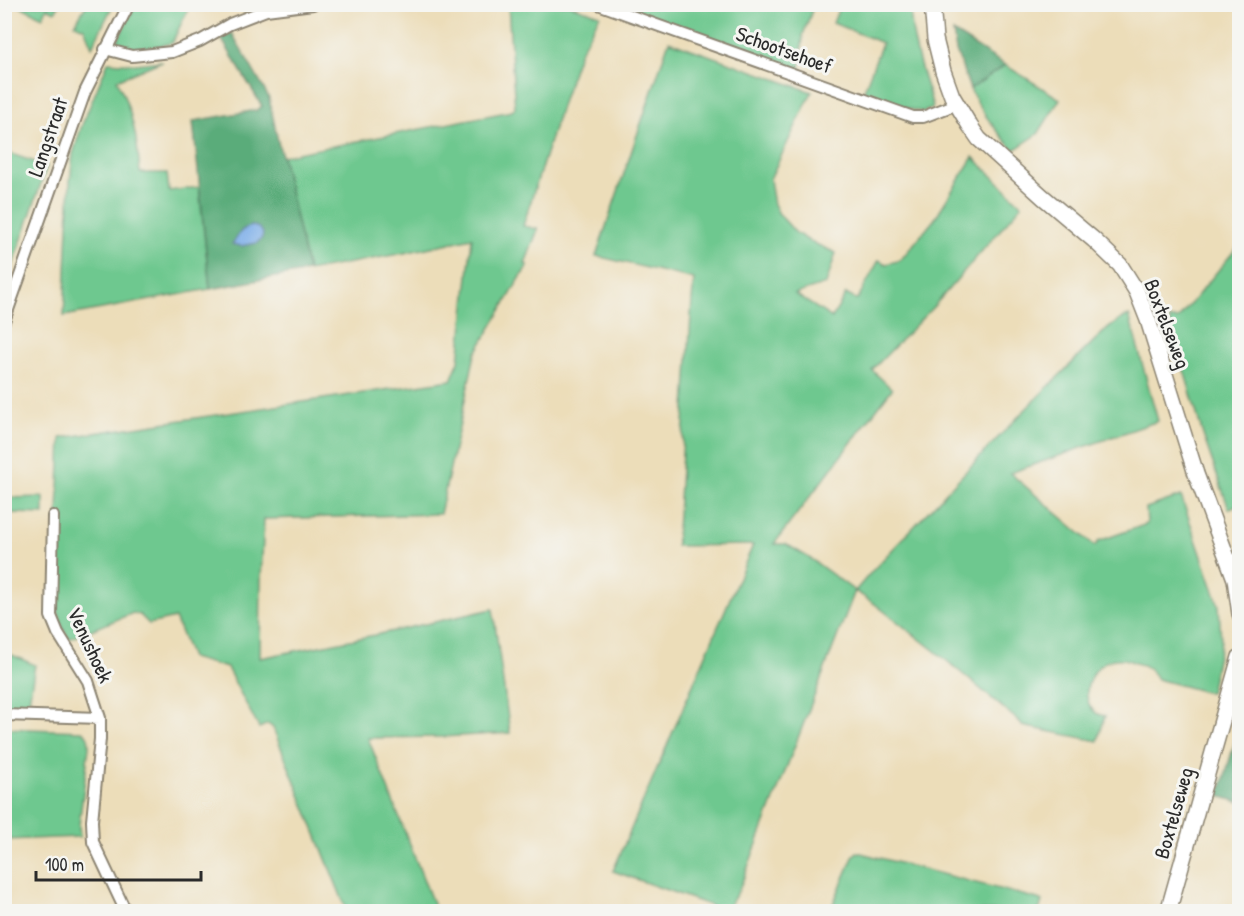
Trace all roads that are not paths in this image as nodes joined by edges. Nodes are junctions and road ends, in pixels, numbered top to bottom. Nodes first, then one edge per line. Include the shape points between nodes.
1 (129, 4) edge
2 (313, 4) edge
3 (598, 4) edge
4 (932, 4) edge
5 (105, 50) junction
6 (957, 104) junction
7 (4, 321) edge
8 (53, 516) dead end
9 (1239, 614) edge
10 (1239, 657) edge
11 (4, 715) edge
12 (100, 718) junction
13 (126, 912) edge
14 (1168, 912) edge

1 - 5 street, Langstraat
2 - 5 street via 266,10 172,52 132,56
3 - 6 street, Schootsehoef via 913,117
4 - 6 main road, Boxtelseweg via 935,39
5 - 7 street, Langstraat via 85,92
6 - 9 main road, Boxtelseweg via 979,139 1120,265 1137,292 1234,579
8 - 12 street, Venushoek via 51,616 88,681
10 - 14 main road, Boxtelseweg
11 - 12 street, Venushoek
12 - 13 street, Venushoek via 93,842

